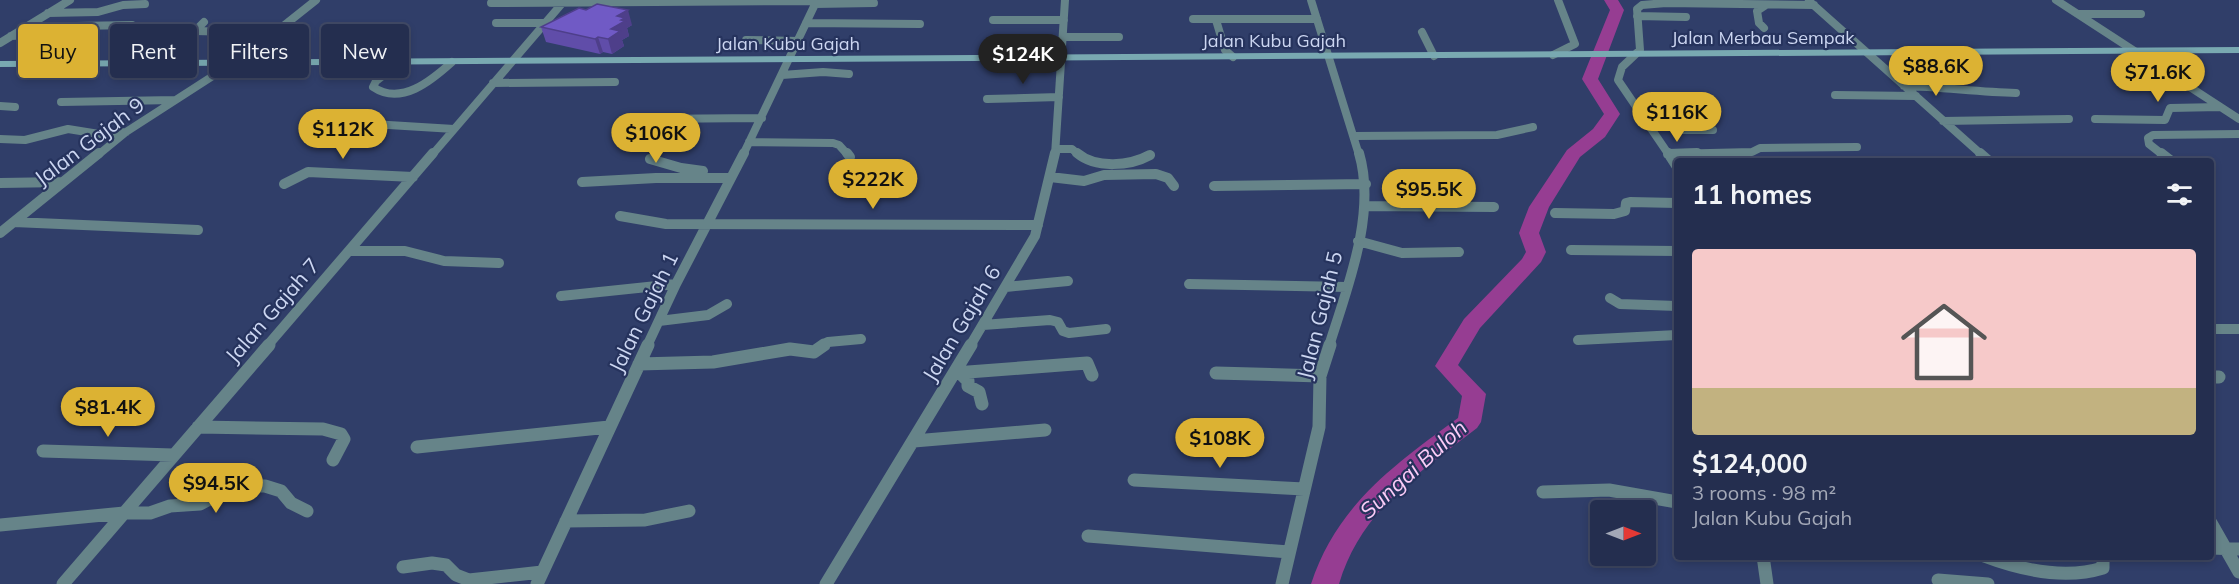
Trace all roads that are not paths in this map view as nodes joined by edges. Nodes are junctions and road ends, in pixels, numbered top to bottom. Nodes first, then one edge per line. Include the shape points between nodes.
1 (70, 0) edge
2 (316, 0) edge
3 (1065, 0) edge
4 (1311, 0) edge
5 (1558, 0) edge
6 (1633, 0) edge
7 (2056, 0) edge
8 (564, 1) edge
9 (816, 1) edge
10 (1811, 2) edge
11 (491, 3) dead end
12 (874, 3) dead end
13 (145, 4) dead end
14 (1767, 5) junction
15 (1637, 12) junction
16 (48, 13) junction
17 (2078, 14) junction
18 (2141, 14) dead end
19 (1686, 17) dead end
20 (1193, 19) dead end
21 (1317, 19) junction
22 (993, 20) dead end
23 (1064, 20) junction
24 (1216, 20) junction
25 (204, 21) dead end
26 (495, 23) dead end
27 (545, 23) junction
28 (806, 23) junction
29 (286, 24) edge
30 (920, 24) dead end
31 (110, 25) edge
32 (1764, 28) dead end
33 (209, 31) edge
34 (1422, 32) dead end
35 (11, 36) junction
36 (1063, 36) junction
37 (1119, 37) dead end
38 (746, 40) dead end
39 (799, 40) junction
40 (0, 43) edge
41 (2239, 50) edge
42 (2135, 51) junction
43 (1867, 53) junction
44 (1631, 54) junction
45 (1553, 55) junction
46 (1576, 55) joint
47 (1329, 56) junction
48 (1434, 56) junction
49 (1233, 57) junction
50 (1062, 58) junction
51 (790, 60) junction
52 (409, 62) edge
53 (452, 62) junction
54 (512, 62) junction
55 (209, 63) edge
56 (0, 64) edge
57 (849, 74) dead end
58 (782, 75) junction
59 (211, 78) edge
60 (380, 78) edge
61 (615, 82) dead end
62 (493, 83) junction
63 (1904, 86) junction
64 (2016, 93) dead end
65 (1834, 95) dead end
66 (1916, 96) junction
67 (1059, 97) junction
68 (987, 99) dead end
69 (176, 100) junction
70 (61, 102) dead end
71 (0, 106) edge
72 (15, 106) dead end
73 (2220, 107) junction
74 (643, 118) dead end
75 (762, 118) junction
76 (1644, 118) junction
77 (2095, 119) dead end
78 (2239, 119) edge
79 (2069, 120) dead end
80 (323, 121) dead end
81 (1943, 121) junction
82 (1533, 127) dead end
83 (454, 129) junction
84 (1713, 130) dead end
85 (126, 132) junction
86 (2239, 135) edge
87 (1354, 136) junction
88 (0, 140) edge
89 (749, 142) junction
90 (1857, 147) dead end
91 (1056, 149) junction
92 (1668, 154) junction
93 (1150, 155) dead end
94 (850, 157) dead end
95 (1986, 158) edge
96 (2169, 158) edge
97 (650, 159) dead end
98 (1674, 163) edge
99 (732, 174) junction
100 (413, 177) junction
101 (1050, 177) junction
102 (64, 182) junction
103 (582, 182) dead end
104 (0, 183) edge
105 (284, 184) dead end
106 (1366, 184) junction
107 (1174, 186) dead end
108 (1214, 186) dead end
109 (1674, 203) edge
110 (1364, 206) junction
111 (1494, 207) dead end
112 (1555, 213) dead end
113 (620, 216) dead end
114 (14, 222) junction
115 (708, 225) junction
116 (1038, 225) junction
117 (198, 230) dead end
118 (0, 233) edge
119 (1358, 241) junction
120 (1571, 250) dead end
121 (349, 251) junction
122 (1674, 251) edge
123 (1459, 252) dead end
124 (499, 263) dead end
125 (1068, 281) dead end
126 (676, 284) junction
127 (1189, 284) dead end
128 (1006, 286) junction
129 (1347, 287) junction
130 (561, 296) dead end
131 (1610, 298) dead end
132 (727, 304) dead end
133 (1674, 306) edge
134 (659, 321) junction
135 (983, 325) junction
136 (1106, 329) dead end
137 (2214, 329) edge
138 (2239, 329) edge
139 (1674, 335) edge
140 (861, 339) dead end
141 (1578, 340) dead end
142 (639, 364) junction
143 (1216, 373) dead end
144 (958, 374) junction
145 (1092, 375) dead end
146 (1320, 376) junction
147 (982, 404) dead end
148 (198, 427) junction
149 (609, 427) junction
150 (1045, 430) dead end
151 (914, 441) junction
152 (417, 447) dead end
153 (43, 452) dead end
154 (173, 455) junction
155 (333, 460) dead end
156 (1134, 480) dead end
157 (1304, 489) junction
158 (1543, 492) dead end
159 (1674, 501) edge
160 (307, 511) dead end
161 (689, 511) dead end
162 (124, 513) junction
163 (566, 521) junction
164 (0, 525) edge
165 (1088, 536) dead end
166 (2218, 547) edge
167 (2239, 549) edge
168 (1289, 552) junction
169 (1763, 560) edge
170 (1994, 560) edge
171 (2103, 560) edge
172 (403, 567) dead end
173 (2239, 572) edge
174 (539, 578) edge
175 (1938, 580) dead end
176 (63, 584) edge
177 (826, 584) edge
178 (1282, 584) edge
179 (1767, 584) edge
180 (1988, 584) edge

1 - 16 street
2 - 29 street, Jalan Gajah 9
3 - 23 street, Jalan Gajah 6
4 - 21 street, Jalan Gajah 5
5 - 45 street via 1575,44
6 - 15 street
7 - 17 street
8 - 9 street
8 - 11 street
8 - 27 street, Jalan Gajah 7
9 - 12 street
9 - 28 street, Jalan Gajah 1
10 - 14 street
10 - 43 street
13 - 16 street via 98,12
14 - 15 street via 1666,3 1642,5
14 - 32 street via 1757,11
15 - 19 street
15 - 44 street via 1640,50
16 - 35 street
17 - 18 street
17 - 42 street
20 - 24 street
21 - 24 street
21 - 47 street, Jalan Gajah 5
22 - 23 street
23 - 36 street, Jalan Gajah 6
24 - 49 street via 1225,50
25 - 33 street via 195,31
26 - 27 street
27 - 54 street, Jalan Gajah 7
28 - 30 street
28 - 39 street, Jalan Gajah 1
31 - 35 street via 76,26 47,35
34 - 48 street
35 - 40 street
36 - 37 street
36 - 50 street, Jalan Gajah 6
38 - 39 street
39 - 51 street, Jalan Gajah 1
41 - 42 street, Jalan Merbau Sempak
42 - 43 street, Jalan Merbau Sempak
42 - 73 street
43 - 44 street, Jalan Merbau Sempak
43 - 63 street
44 - 46 street, Jalan Merbau Sempak
44 - 76 street via 1618,80
45 - 46 street, Jalan Kubu Gajah
45 - 48 street, Jalan Kubu Gajah
47 - 48 street, Jalan Kubu Gajah
47 - 49 street, Jalan Kubu Gajah
47 - 87 street, Jalan Gajah 5
49 - 50 street, Jalan Kubu Gajah
50 - 51 street, Jalan Kubu Gajah
50 - 67 street, Jalan Gajah 6
51 - 54 street, Jalan Kubu Gajah
51 - 58 street, Jalan Gajah 1
52 - 53 street, Jalan Kubu Gajah
53 - 54 street, Jalan Kubu Gajah
53 - 60 street via 439,75 410,92 378,92 373,87
54 - 62 street, Jalan Gajah 7
55 - 56 street, Jalan Kubu Gajah
57 - 58 street
58 - 75 street, Jalan Gajah 1
59 - 69 street, Jalan Gajah 9
61 - 62 street
62 - 83 street, Jalan Gajah 7
63 - 64 street
63 - 66 street
65 - 66 street
66 - 81 street
67 - 68 street
67 - 91 street, Jalan Gajah 6
69 - 70 street
69 - 85 street, Jalan Gajah 9
71 - 72 street
73 - 77 street via 2170,108 2166,120
73 - 78 street
74 - 75 street
75 - 89 street, Jalan Gajah 1
76 - 84 street via 1683,130
76 - 92 street
79 - 81 street
80 - 83 street
81 - 95 street
82 - 87 street via 1497,135
83 - 100 street, Jalan Gajah 7
85 - 88 street via 99,134 68,129 25,140
85 - 102 street, Jalan Gajah 9
86 - 96 street via 2148,138 2149,144
87 - 106 street, Jalan Gajah 5
89 - 94 street via 833,143
89 - 99 street, Jalan Gajah 1
90 - 92 street
91 - 93 street via 1072,149 1086,161 1103,163 1135,163
91 - 101 street, Jalan Gajah 6
92 - 98 street
97 - 99 street via 693,171
99 - 103 street
99 - 115 street, Jalan Gajah 1
100 - 105 street via 316,172 301,174
100 - 121 street, Jalan Gajah 7
101 - 107 street via 1084,181 1104,175 1156,174 1168,178
101 - 116 street, Jalan Gajah 6
102 - 104 street
102 - 114 street, Jalan Gajah 9
106 - 108 street
106 - 110 street, Jalan Gajah 5
109 - 112 street via 1630,202 1626,203 1625,211 1614,214
110 - 111 street
110 - 119 street, Jalan Gajah 5
113 - 115 street via 657,224
114 - 117 street
114 - 118 street, Jalan Gajah 9
115 - 116 street
115 - 126 street, Jalan Gajah 1
116 - 128 street, Jalan Gajah 6
119 - 123 street via 1402,253
119 - 129 street, Jalan Gajah 5
120 - 122 street
121 - 124 street via 405,251 444,261
121 - 148 street, Jalan Gajah 7
125 - 128 street
126 - 130 street
126 - 134 street, Jalan Gajah 1
127 - 129 street
128 - 135 street, Jalan Gajah 6
129 - 146 street, Jalan Gajah 5
131 - 133 street via 1620,304
132 - 134 street via 708,315
134 - 142 street, Jalan Gajah 1
135 - 136 street via 1050,320 1069,333
135 - 144 street, Jalan Gajah 6
137 - 138 street
139 - 141 street
140 - 142 street via 828,342 814,352 790,349 713,362
142 - 149 street, Jalan Gajah 1
143 - 146 street
144 - 145 street via 1087,363
144 - 147 street via 979,392
144 - 151 street, Jalan Gajah 6
146 - 157 street, Jalan Gajah 5 via 1319,427
148 - 154 street, Jalan Gajah 7
148 - 155 street via 323,429 341,434 344,439
149 - 152 street
149 - 163 street, Jalan Gajah 1
150 - 151 street
151 - 177 street, Jalan Gajah 6
153 - 154 street
154 - 162 street, Jalan Gajah 7
156 - 157 street
157 - 168 street, Jalan Gajah 5
158 - 159 street via 1609,490
160 - 162 street via 291,503 281,491 246,486 232,487 200,504 173,505 150,513
161 - 163 street via 656,519
162 - 164 street
162 - 176 street, Jalan Gajah 7
163 - 174 street, Jalan Gajah 1
165 - 168 street
166 - 167 street
166 - 173 street
168 - 178 street, Jalan Gajah 5
169 - 179 street
170 - 171 street via 2031,571 2094,572 2103,568
172 - 174 street via 432,563 446,566 469,580
175 - 180 street

